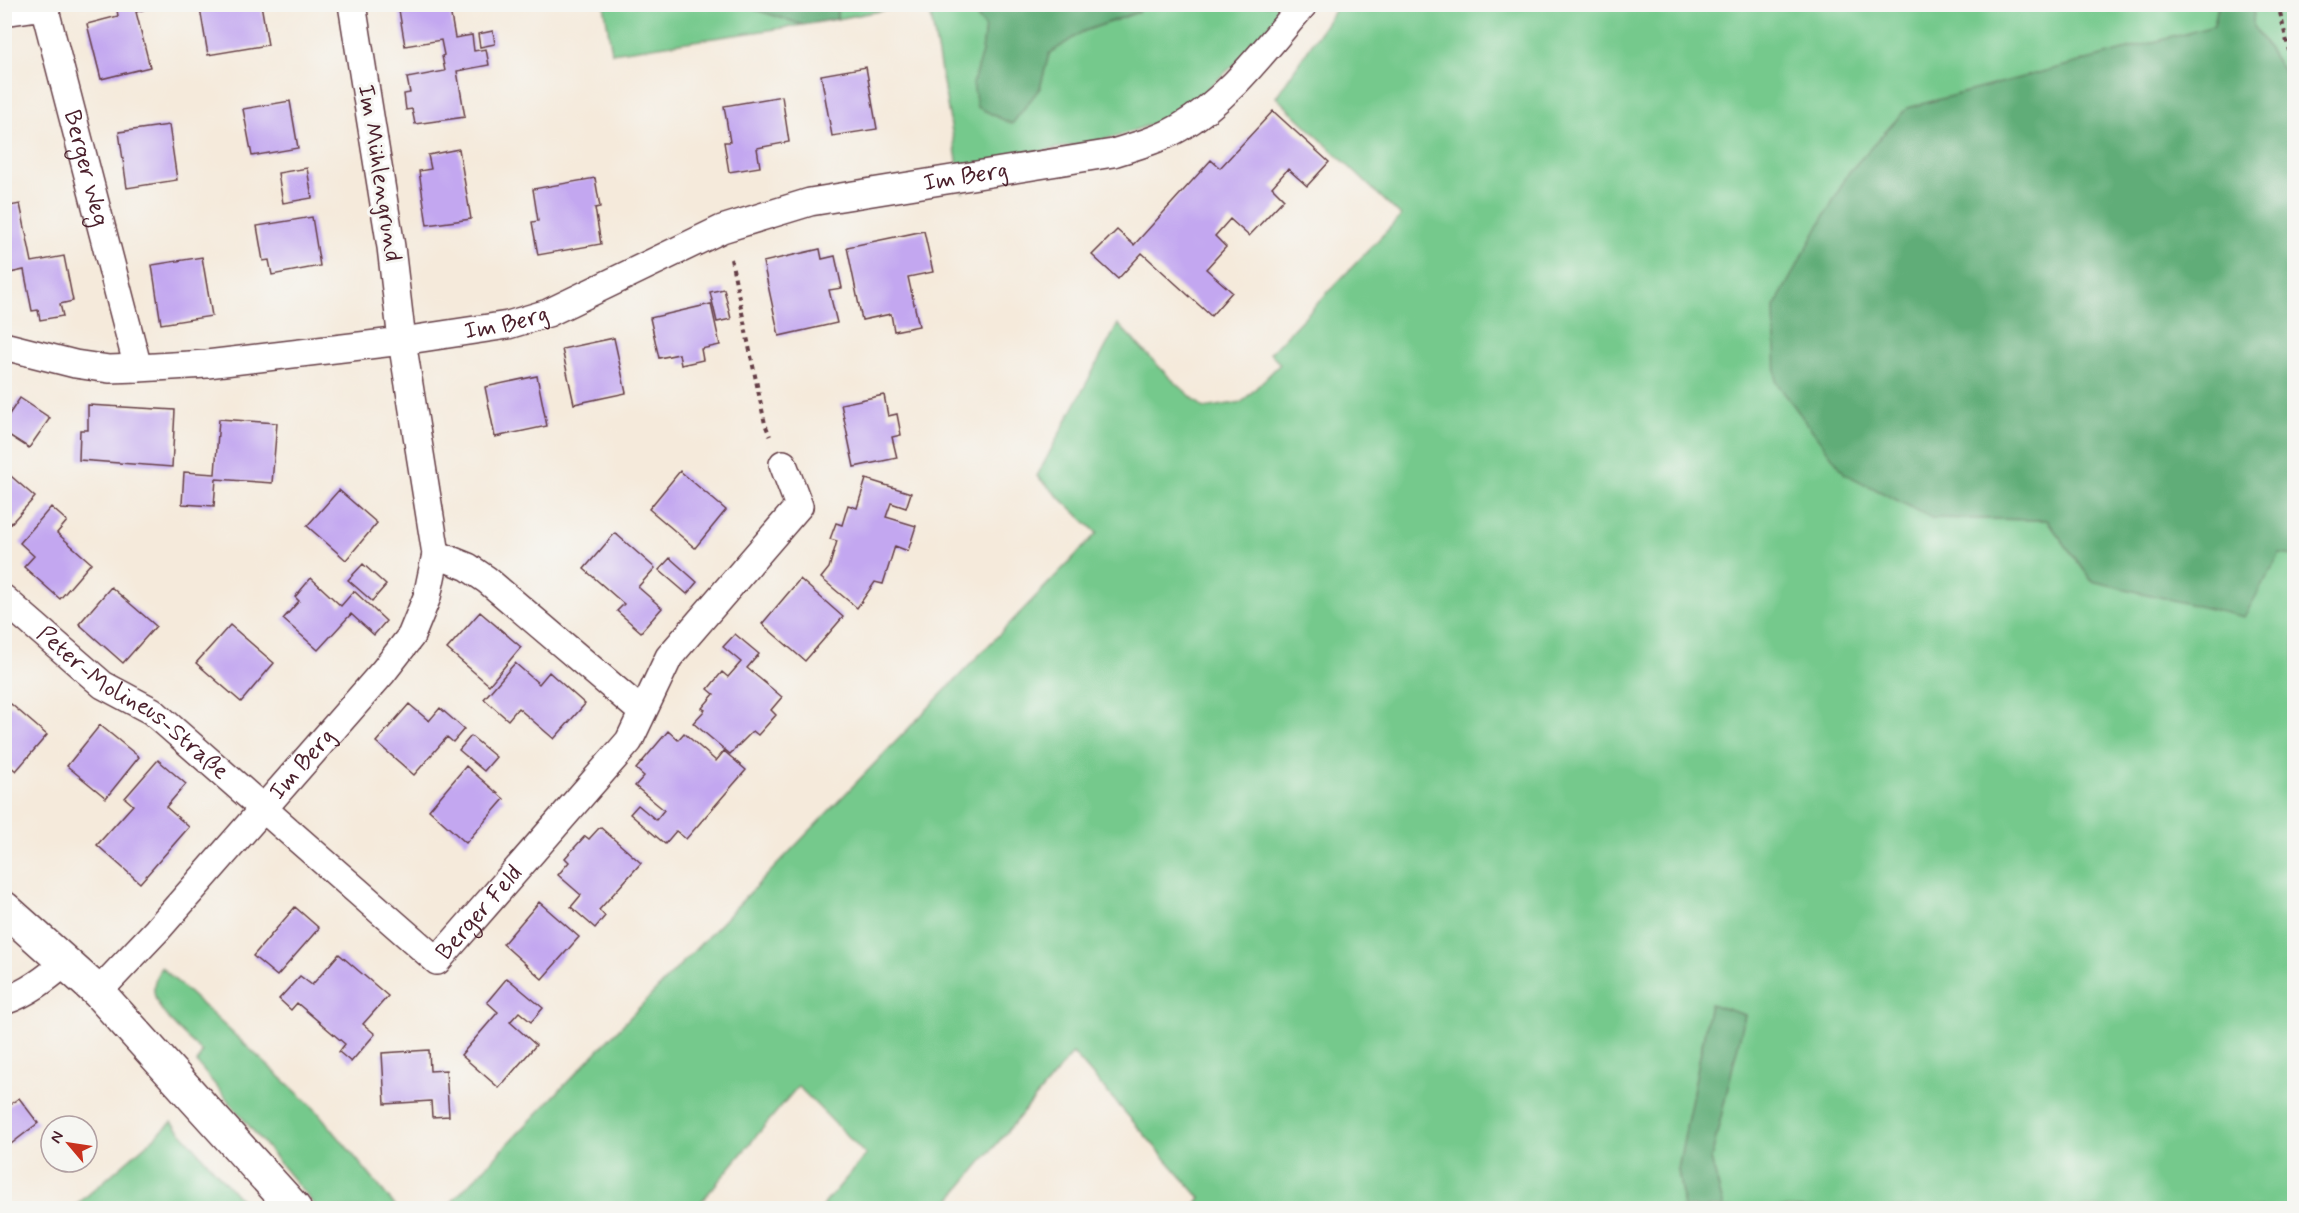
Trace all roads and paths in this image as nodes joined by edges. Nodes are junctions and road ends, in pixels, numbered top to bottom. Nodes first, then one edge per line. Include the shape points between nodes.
1 (352, 4) edge
2 (1304, 4) edge
3 (2278, 4) edge
4 (4, 12) edge
5 (2295, 72) edge
6 (722, 229) junction
7 (402, 341) junction
8 (4, 346) edge
9 (138, 368) junction
10 (783, 464) joint
11 (436, 554) junction
12 (4, 599) edge
13 (641, 711) junction
14 (263, 807) junction
15 (4, 908) edge
16 (66, 962) junction
17 (98, 992) junction
18 (4, 1001) edge
19 (294, 1209) edge

1 - 7 street, Im Mühlengrund
2 - 6 street, Im Berg via 1232,85 1188,122 1149,143 810,202
3 - 5 path
4 - 9 street, Berger Weg via 44,6
6 - 7 street, Im Berg via 548,313 508,325
6 - 10 path via 765,424
7 - 9 street via 207,364
7 - 11 street, Im Berg
8 - 9 street via 75,364
10 - 13 street, Berger Feld via 799,506 669,657
11 - 13 street via 487,580
11 - 14 street, Im Berg via 427,597 411,636
12 - 14 street, Peter-Molineus-Straße via 103,685 152,711
13 - 14 street, Berger Feld via 629,741 437,961
14 - 17 street, Im Berg
15 - 16 main road
16 - 17 main road
16 - 18 street via 42,982
17 - 19 main road

